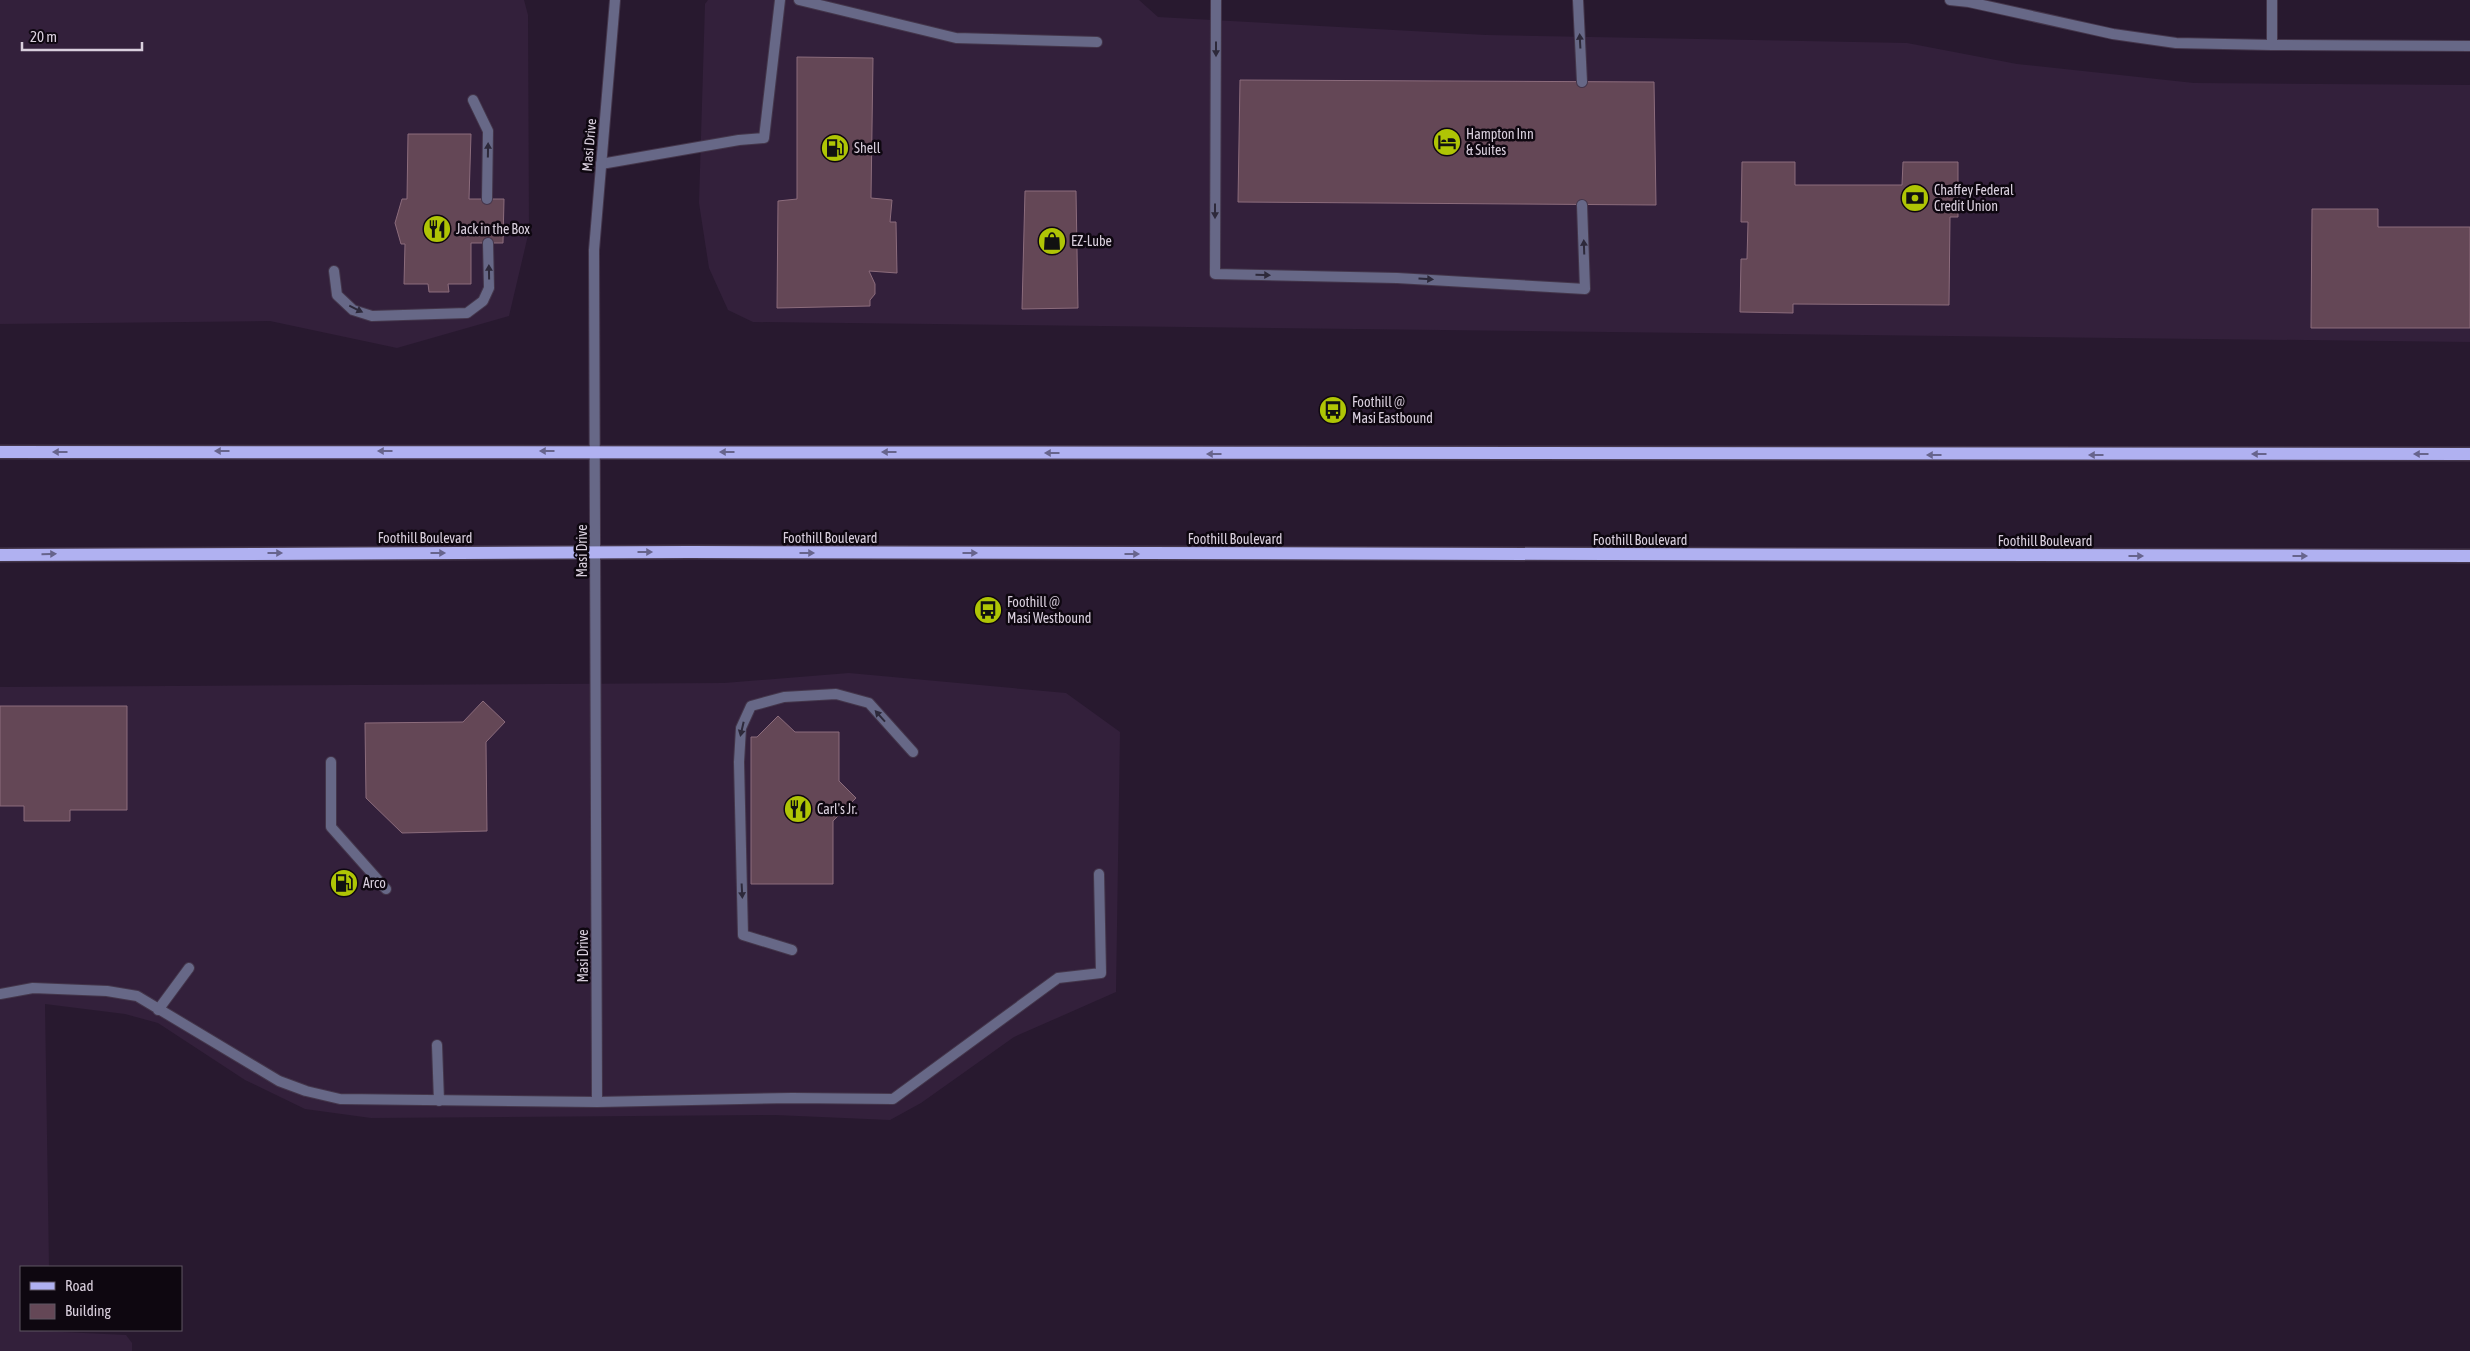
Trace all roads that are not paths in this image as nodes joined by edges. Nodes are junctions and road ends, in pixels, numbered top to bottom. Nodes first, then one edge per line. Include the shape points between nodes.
1 (615, 0) edge
2 (780, 0) edge
3 (798, 0) edge
4 (1216, 0) edge
5 (1578, 0) edge
6 (1950, 0) edge
7 (2272, 0) edge
8 (1097, 42) dead end
9 (2272, 46) junction
10 (2470, 46) edge
11 (1582, 82) dead end
12 (473, 100) dead end
13 (601, 164) junction
14 (487, 199) dead end
15 (1582, 205) dead end
16 (488, 243) dead end
17 (334, 271) dead end
18 (596, 451) junction
19 (0, 452) edge
20 (2470, 454) edge
21 (596, 552) junction
22 (0, 555) edge
23 (2470, 556) edge
24 (913, 752) dead end
25 (331, 762) dead end
26 (1099, 874) dead end
27 (386, 889) dead end
28 (792, 950) dead end
29 (189, 968) dead end
30 (0, 994) edge
31 (158, 1010) junction
32 (436, 1044) dead end
33 (439, 1101) junction
34 (597, 1102) junction

1 - 13 street, Masi Drive
2 - 13 street via 764,138
3 - 8 street via 956,38
4 -> 15 street via 1215,274 1397,278 1585,289
11 -> 5 street
6 - 9 street via 2113,34 2176,43
7 - 9 street
9 - 10 street
14 -> 12 street via 488,131
13 - 18 street, Masi Drive via 594,250
17 -> 16 street via 337,295 353,310 372,316 467,313 483,301 489,288
18 -> 19 main road
20 -> 18 main road
18 - 21 street, Masi Drive
22 -> 21 main road, Foothill Boulevard
21 -> 23 main road, Foothill Boulevard
21 - 34 street, Masi Drive
24 -> 28 street via 869,704 836,694 784,697 751,706 741,728 739,762 743,935
25 - 27 street via 331,826
26 - 34 street via 1101,973 1058,978 893,1099
29 - 31 street
30 - 31 street via 33,988 107,991 137,996
31 - 33 street via 279,1081 306,1091 340,1099
32 - 33 street
33 - 34 street

